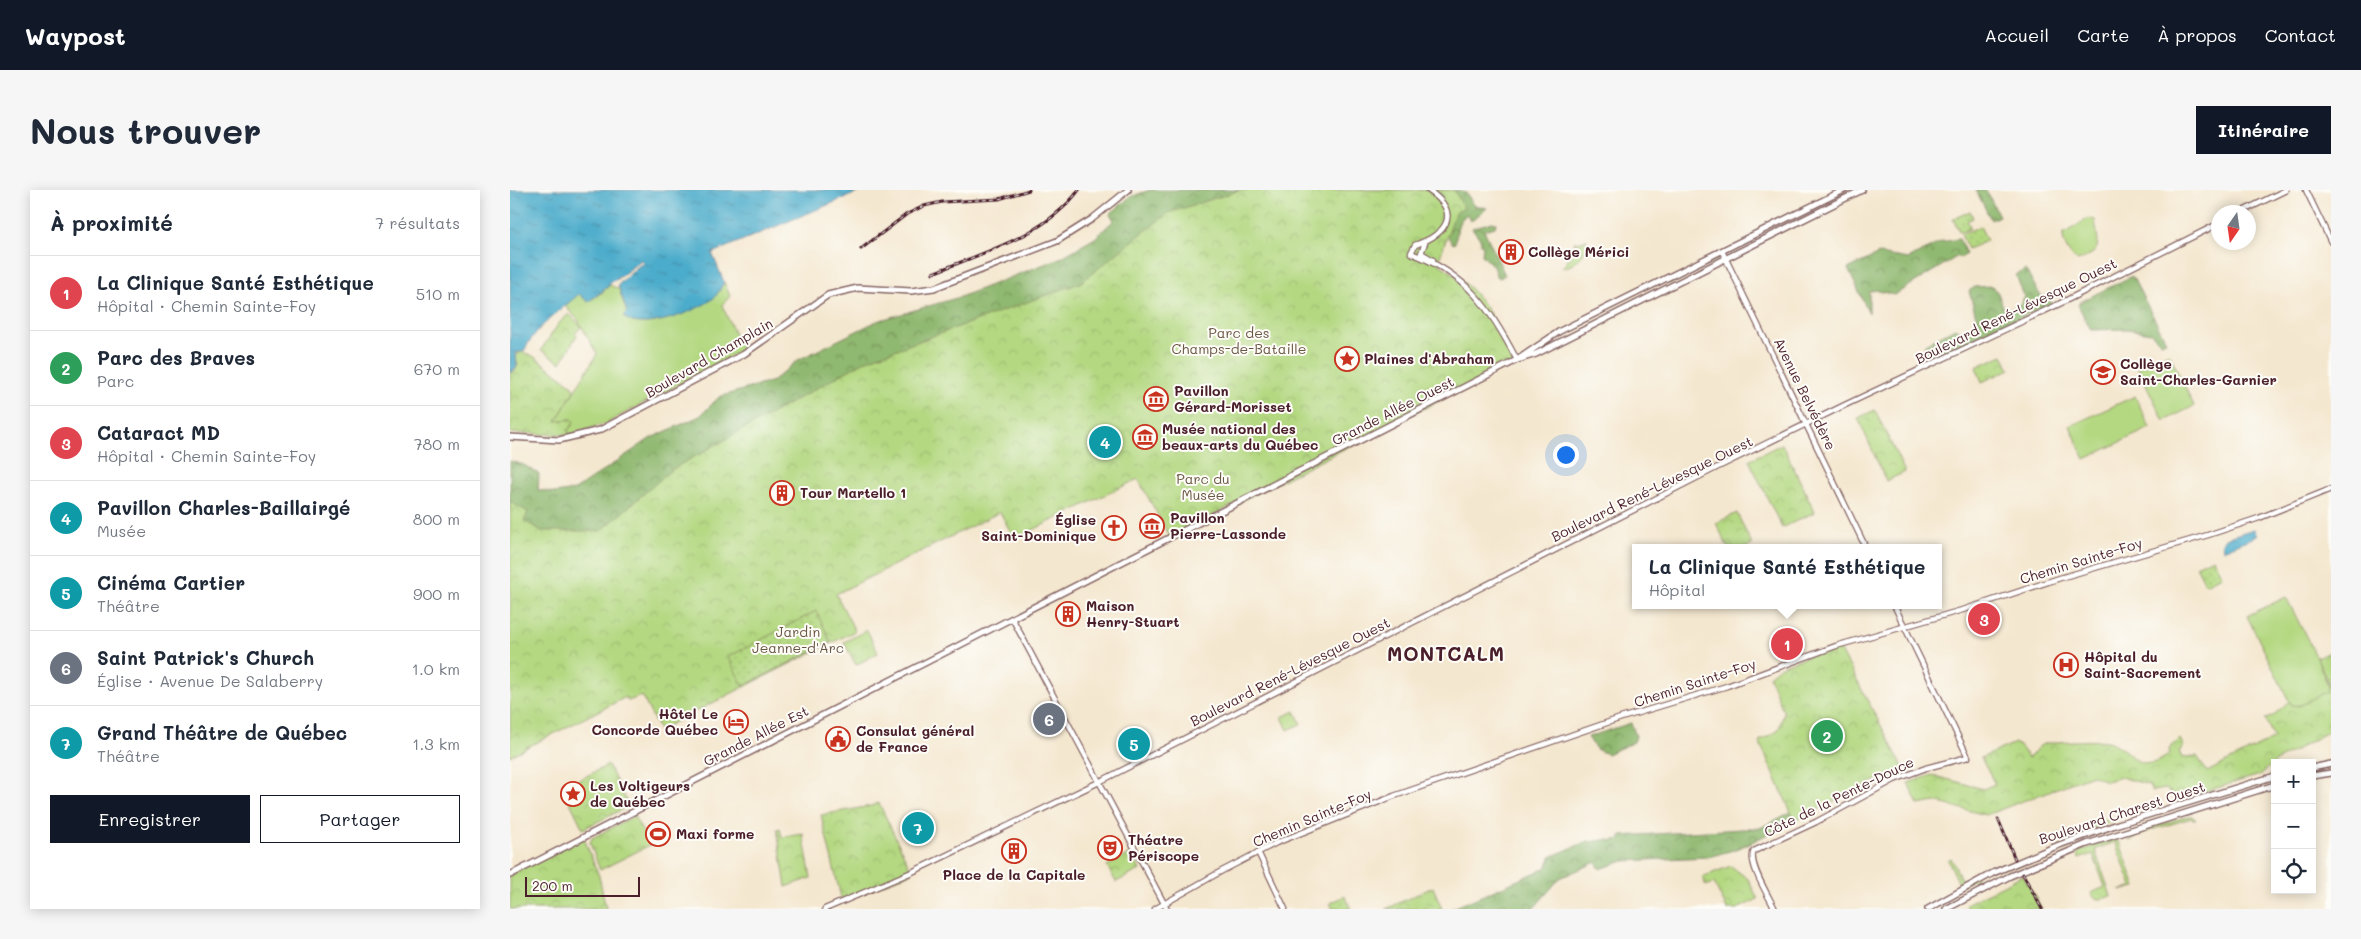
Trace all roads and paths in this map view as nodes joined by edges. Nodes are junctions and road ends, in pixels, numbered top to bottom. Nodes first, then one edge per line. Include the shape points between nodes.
1 (1128, 190) edge
2 (1428, 190) edge
3 (1844, 190) edge
4 (1862, 190) edge
5 (2286, 190) edge
6 (2306, 190) edge
7 (2255, 205) edge
8 (2211, 228) edge
9 (1426, 242) junction
10 (2331, 242) edge
11 (1722, 251) junction
12 (1726, 258) junction
13 (1442, 268) junction
14 (1517, 360) junction
15 (1807, 424) junction
16 (510, 437) edge
17 (2331, 490) edge
18 (1864, 544) edge
19 (1896, 609) edge
20 (1012, 618) junction
21 (1905, 627) junction
22 (2331, 764) edge
23 (2316, 767) edge
24 (2331, 773) edge
25 (2316, 775) edge
26 (2271, 777) edge
27 (1099, 782) junction
28 (2271, 786) edge
29 (1258, 852) junction
30 (510, 875) edge
31 (1164, 903) junction
32 (825, 909) edge
33 (1155, 909) edge
34 (1167, 909) edge
35 (1285, 909) edge
36 (1775, 909) edge
37 (1928, 909) edge
38 (1946, 909) edge

1 - 16 main road, Boulevard Champlain via 1092,220 1057,240 934,288 911,291 858,288 828,295 744,354 600,430 559,440
2 - 9 main road via 1442,202 1446,216 1441,232
3 - 11 main road, Grande Allée Ouest
4 - 12 main road, Grande Allée Ouest
5 - 7 main road
6 - 10 main road
8 - 15 main road, Boulevard René-Lévesque Ouest
9 - 13 main road via 1421,253
9 - 13 main road via 1415,245 1411,253
11 - 12 main road, Avenue Belvédère
11 - 14 main road, Grande Allée Ouest via 1560,331
12 - 14 main road, Grande Allée Ouest via 1531,356
12 - 15 main road, Avenue Belvédère
13 - 14 main road via 1467,285 1487,307
14 - 20 main road, Grande Allée Ouest
15 - 18 main road, Avenue Belvédère
15 - 27 main road, Boulevard René-Lévesque Ouest
17 - 21 main road, Chemin Sainte-Foy via 2208,535
19 - 21 main road
20 - 27 main road
20 - 30 main road, Grande Allée Est
21 - 29 main road, Chemin Sainte-Foy via 1836,646 1727,686 1631,715 1400,794 1312,827
21 - 36 main road, Côte de la Pente-Douce via 1968,758 1894,780 1754,851 1753,863
22 - 23 main road
24 - 25 main road
26 - 37 main road, Boulevard Charest Ouest via 2059,845 1993,873
27 - 31 main road
27 - 32 main road, Boulevard René-Lévesque Ouest via 912,872
28 - 38 main road, Boulevard Charest Ouest via 2087,844 2010,876
29 - 31 main road, Chemin Sainte-Foy
29 - 35 main road
31 - 33 main road, Chemin Sainte-Foy
31 - 34 main road

